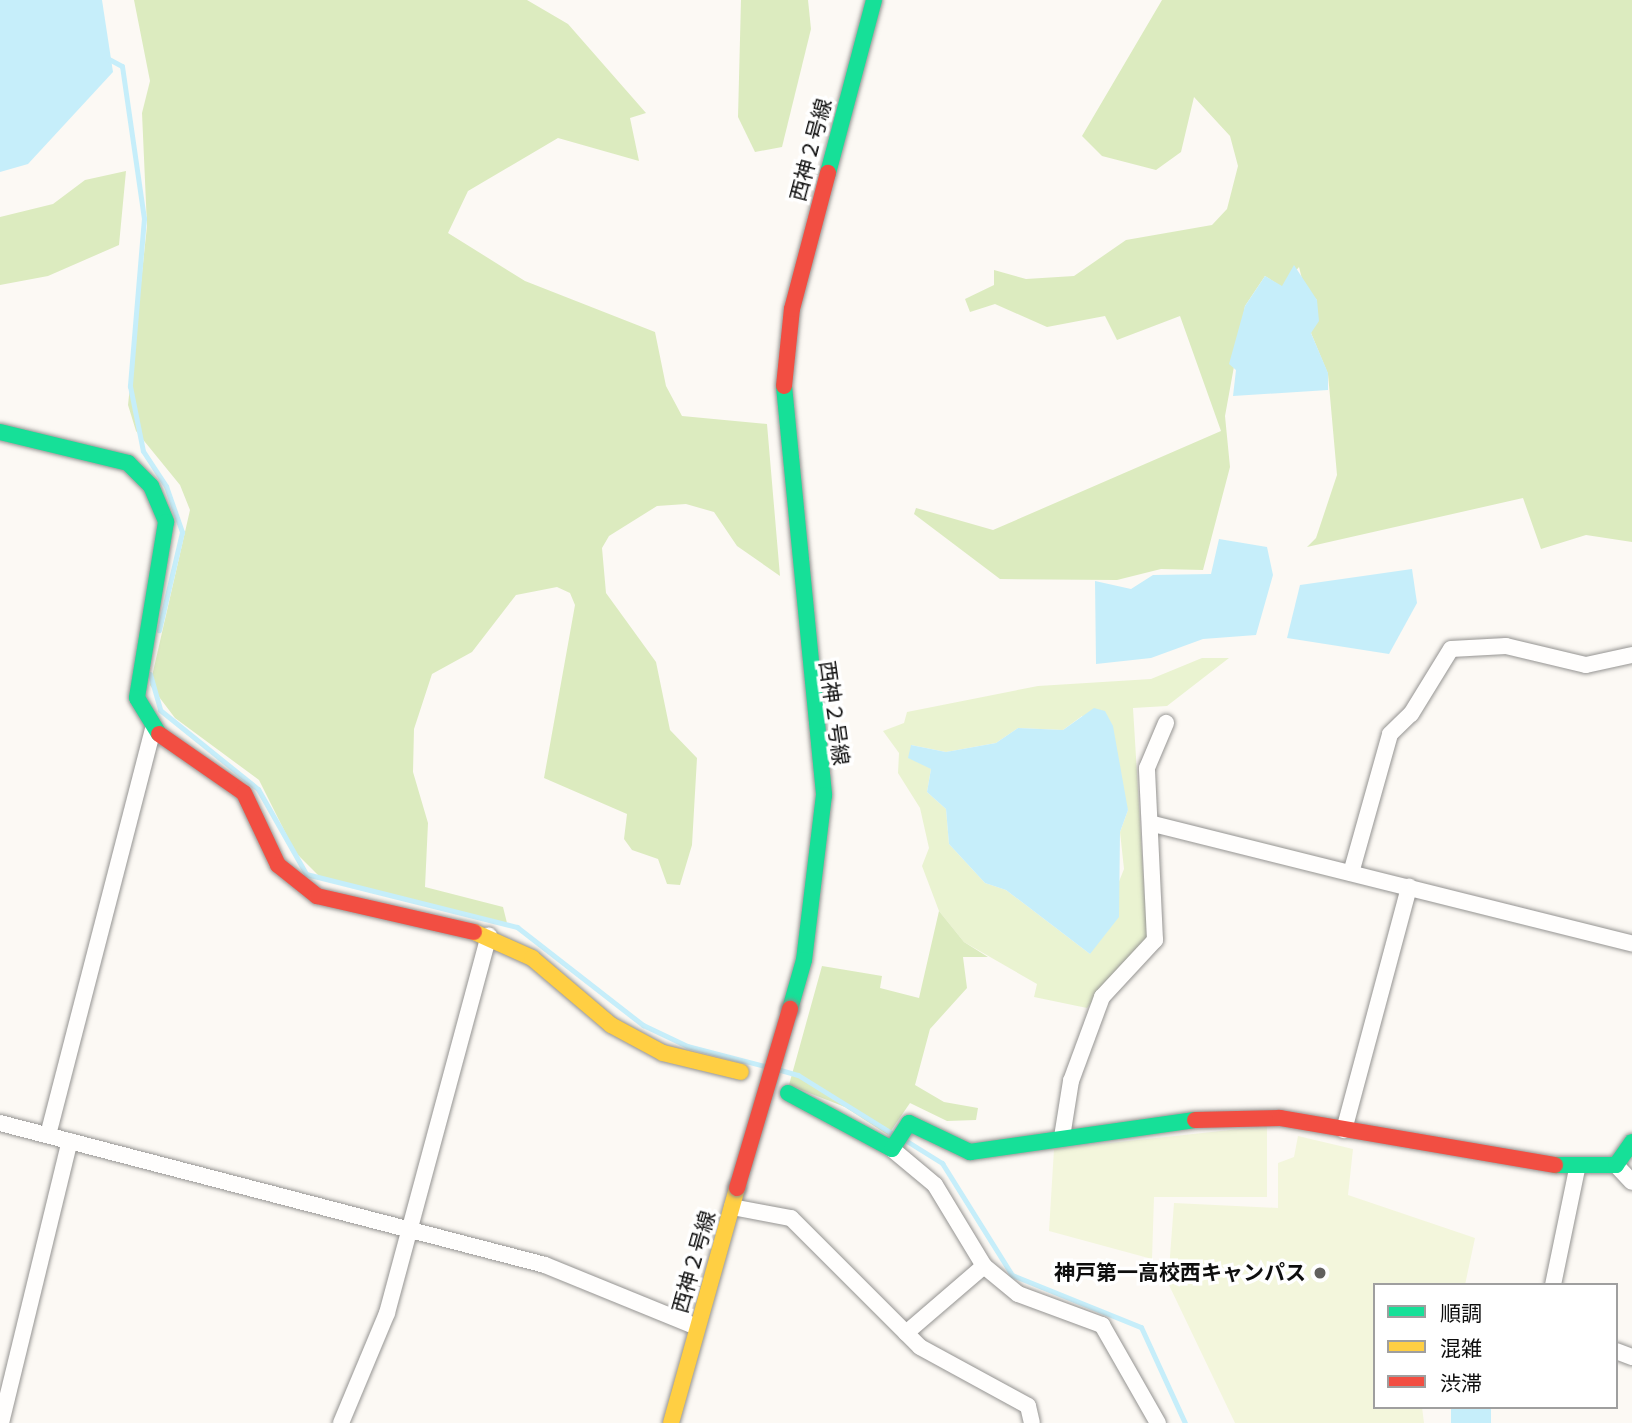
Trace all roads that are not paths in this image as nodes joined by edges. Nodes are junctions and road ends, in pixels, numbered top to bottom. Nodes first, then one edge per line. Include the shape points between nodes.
1 (874, 0) edge
2 (0, 432) edge
3 (1632, 655) edge
4 (1166, 723) dead end
5 (153, 730) junction
6 (1153, 824) junction
7 (1351, 873) junction
8 (1409, 887) junction
9 (489, 936) junction
10 (1632, 943) edge
11 (741, 1072) dead end
12 (788, 1093) dead end
13 (0, 1123) edge
14 (1344, 1130) junction
15 (48, 1135) junction
16 (1062, 1136) junction
17 (70, 1142) junction
18 (1632, 1142) edge
19 (892, 1149) junction
20 (1616, 1165) junction
21 (1577, 1169) junction
22 (1632, 1182) edge
23 (732, 1207) junction
24 (411, 1231) junction
25 (984, 1266) junction
26 (1553, 1283) edge
27 (697, 1327) junction
28 (906, 1333) junction
29 (1, 1423) edge
30 (341, 1423) edge
31 (671, 1423) edge
32 (1032, 1423) edge
33 (1158, 1423) edge

1 - 23 street, 西神２号線, bridge via 792,309 782,406 824,795 804,960
2 - 5 street via 128,463 151,486 166,522 136,675 137,698
3 - 7 street via 1586,665 1506,646 1451,649 1411,714 1390,734
4 - 6 street via 1147,768
5 - 9 street via 244,793 278,866 317,896
5 - 15 street
6 - 7 street
6 - 16 street via 1155,940 1102,997 1070,1081
7 - 8 street
8 - 10 street
8 - 14 street
9 - 11 street via 532,958 611,1026 663,1053
9 - 24 street
12 - 19 street
13 - 15 street
14 - 16 street via 1280,1118 1219,1116
14 - 21 street
15 - 17 street
16 - 19 street via 970,1152 909,1123
17 - 24 street
17 - 29 street
18 - 20 street
19 - 25 street via 934,1185
20 - 21 street
20 - 22 street
21 - 26 street
23 - 27 street, 西神２号線
23 - 28 street via 791,1218
24 - 27 street via 545,1265
24 - 30 street via 387,1313
25 - 28 street
25 - 33 street via 1018,1294 1102,1325
27 - 31 street, 西神２号線
28 - 32 street via 1028,1406

